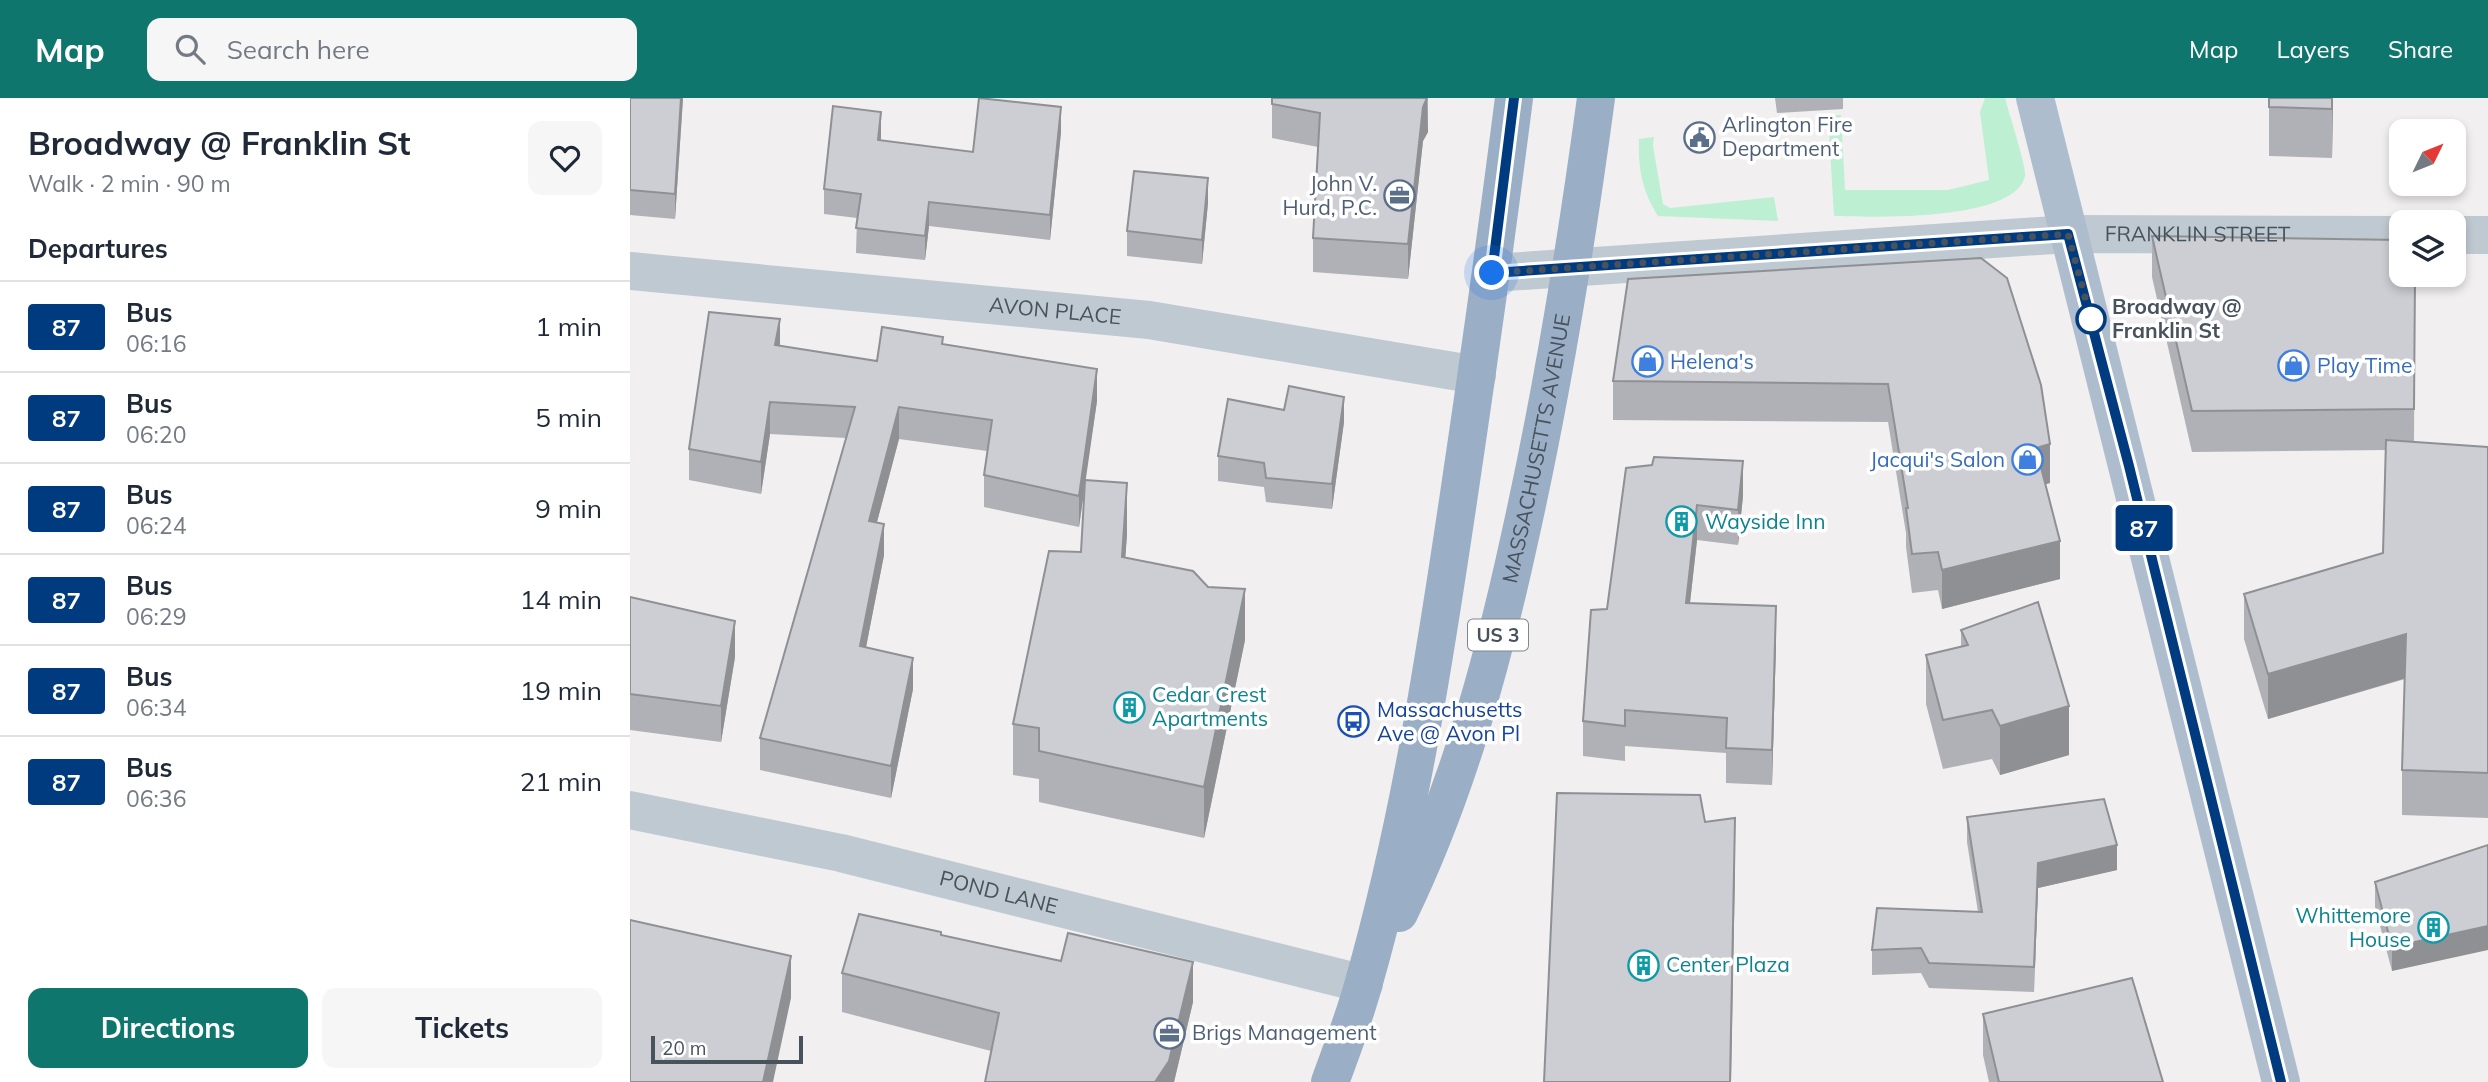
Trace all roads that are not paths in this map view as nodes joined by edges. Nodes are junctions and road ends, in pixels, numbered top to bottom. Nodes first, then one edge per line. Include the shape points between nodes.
1 (1514, 98) edge
2 (1596, 98) edge
3 (2035, 98) edge
4 (2068, 234) junction
5 (2389, 235) edge
6 (2466, 235) edge
7 (2488, 235) edge
8 (1573, 267) junction
9 (630, 271) edge
10 (1492, 273) junction
11 (1477, 375) junction
12 (630, 810) edge
13 (1364, 984) junction
14 (1330, 1082) edge
15 (2281, 1082) edge

1 - 10 highway, MASSACHUSETTS AVENUE / US 3
2 - 8 highway, MASSACHUSETTS AVENUE / US 3
3 - 4 main road
4 - 5 street, FRANKLIN STREET
4 - 8 street, FRANKLIN STREET
4 - 15 main road
6 - 7 street
8 - 10 street, FRANKLIN STREET
8 - 13 highway, MASSACHUSETTS AVENUE / US 3 via 1507,597 1463,755 1420,869
9 - 11 street, AVON PLACE via 1149,320
10 - 11 highway, MASSACHUSETTS AVENUE / US 3
11 - 13 highway, MASSACHUSETTS AVENUE / US 3 via 1419,748
12 - 13 street, POND LANE via 841,853
13 - 14 highway, MASSACHUSETTS AVENUE / US 3

